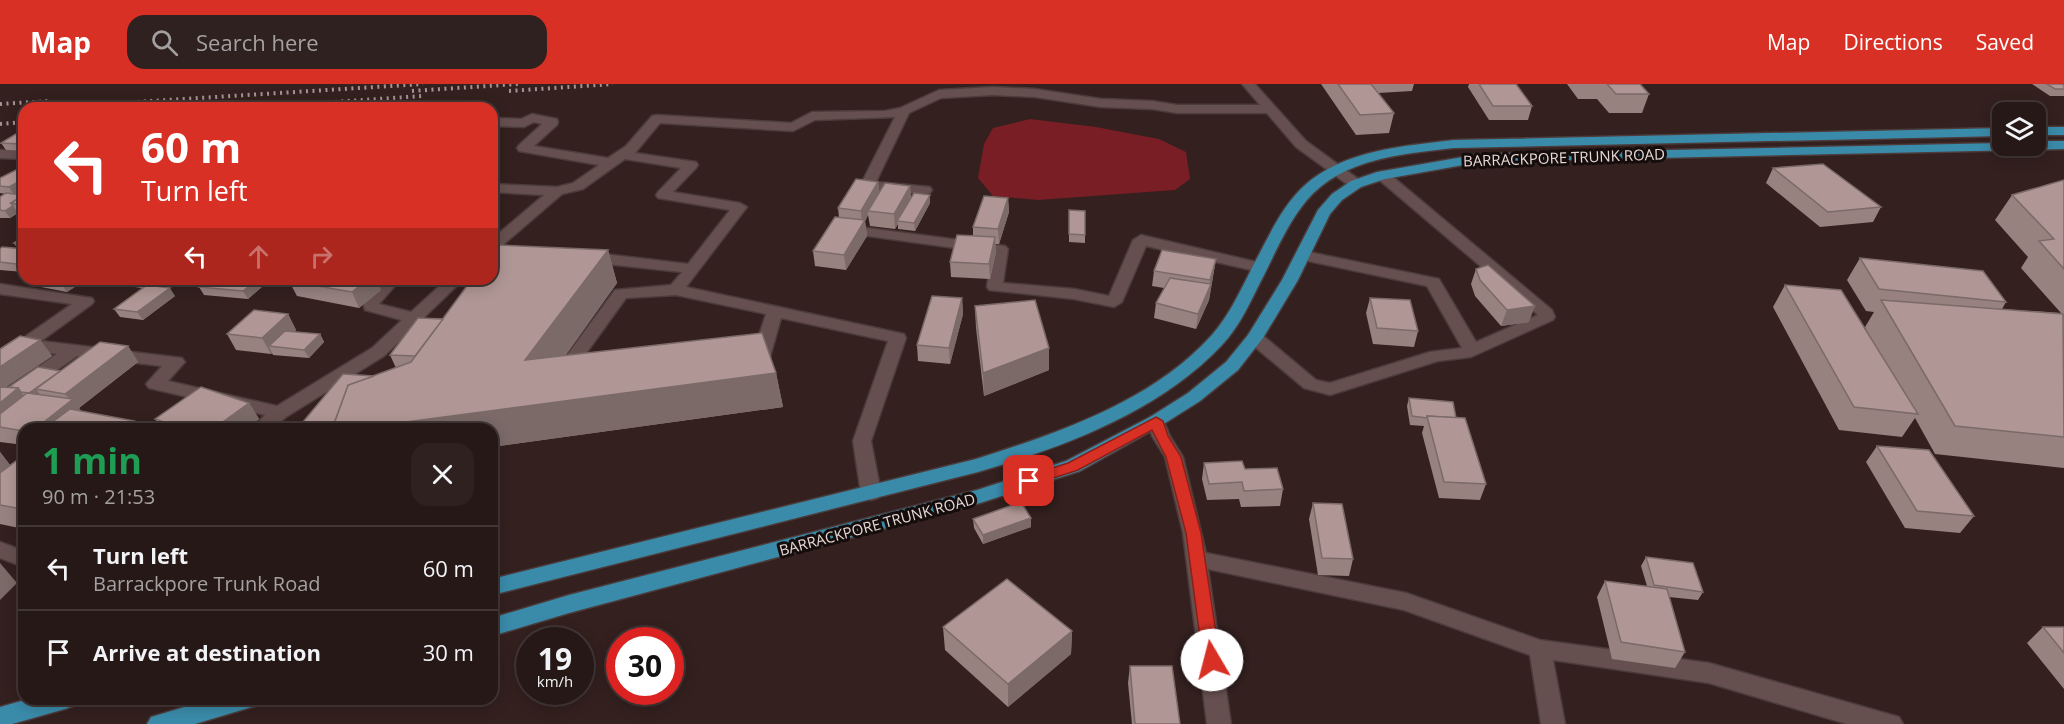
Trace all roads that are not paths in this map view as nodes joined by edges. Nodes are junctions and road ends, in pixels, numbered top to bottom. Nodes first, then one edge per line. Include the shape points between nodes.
1 (1248, 84) edge
2 (1269, 109) junction
3 (904, 111) junction
4 (498, 122) edge
5 (2046, 131) edge
6 (2064, 131) edge
7 (1992, 132) edge
8 (2064, 145) edge
9 (2046, 146) edge
10 (1992, 147) edge
11 (0, 154) edge
12 (18, 155) edge
13 (617, 159) junction
14 (1335, 169) junction
15 (1382, 175) junction
16 (1356, 184) junction
17 (498, 188) edge
18 (557, 190) junction
19 (925, 190) dead end
20 (842, 229) edge
21 (498, 242) edge
22 (498, 246) edge
23 (516, 248) edge
24 (572, 255) edge
25 (1304, 256) junction
26 (1260, 267) junction
27 (693, 269) junction
28 (387, 285) edge
29 (450, 285) edge
30 (0, 289) edge
31 (676, 290) junction
32 (776, 312) junction
33 (414, 318) junction
34 (1255, 338) junction
35 (1472, 350) junction
36 (72, 351) junction
37 (735, 363) edge
38 (576, 382) edge
39 (0, 402) edge
40 (280, 413) junction
41 (1156, 421) junction
42 (268, 423) edge
43 (871, 493) junction
44 (0, 550) edge
45 (18, 557) edge
46 (1197, 559) junction
47 (498, 586) edge
48 (498, 625) edge
49 (1540, 649) junction
50 (43, 705) edge
51 (226, 705) edge
52 (0, 717) edge
53 (159, 724) edge
54 (1219, 724) edge
55 (1553, 724) edge
56 (1891, 724) edge

1 - 2 street
2 - 3 street via 1177,109 993,91 939,94
2 - 14 street via 1301,144
3 - 13 street via 812,116 793,127 657,119
3 - 19 street via 867,186
4 - 13 street via 524,123 532,118 552,122 524,148
5 - 6 main road
7 - 14 main road, BARRACKPORE TRUNK ROAD via 1454,144 1414,149
8 - 9 main road, BARRACKPORE TRUNK ROAD
10 - 15 main road, BARRACKPORE TRUNK ROAD via 1510,157
11 - 12 street
13 - 18 street via 578,186
13 - 27 street via 691,165 663,195 740,207
14 - 16 street
14 - 26 main road, BARRACKPORE TRUNK ROAD via 1294,206
15 - 16 main road, BARRACKPORE TRUNK ROAD
15 - 35 street via 1546,313 1547,317
16 - 25 main road, BARRACKPORE TRUNK ROAD via 1323,213
17 - 18 street
18 - 21 street
20 - 26 street via 1000,249 995,287 1114,302 1141,240
22 - 23 street
24 - 27 street
25 - 34 main road, BARRACKPORE TRUNK ROAD
25 - 35 street via 1433,282
26 - 43 main road, BARRACKPORE TRUNK ROAD via 1244,300 1217,339 1155,392 1017,453
27 - 31 street
28 - 33 street via 371,307
29 - 33 street
30 - 36 street via 84,299 28,344
31 - 32 street
31 - 38 street via 621,293 559,378 560,383
32 - 37 street via 761,357
32 - 43 street via 898,338 862,441
33 - 40 street via 378,352
34 - 35 street via 1311,384 1330,389 1436,356
34 - 41 main road, BARRACKPORE TRUNK ROAD via 1214,382
36 - 39 street
36 - 40 street via 176,362 155,384
40 - 42 street
41 - 46 street via 1174,457
41 - 48 main road, BARRACKPORE TRUNK ROAD via 1073,466 1029,481
43 - 47 main road, BARRACKPORE TRUNK ROAD
44 - 45 street
46 - 49 street via 1406,602
46 - 54 street
49 - 55 street
49 - 56 street via 1709,673
50 - 52 main road
51 - 53 main road

